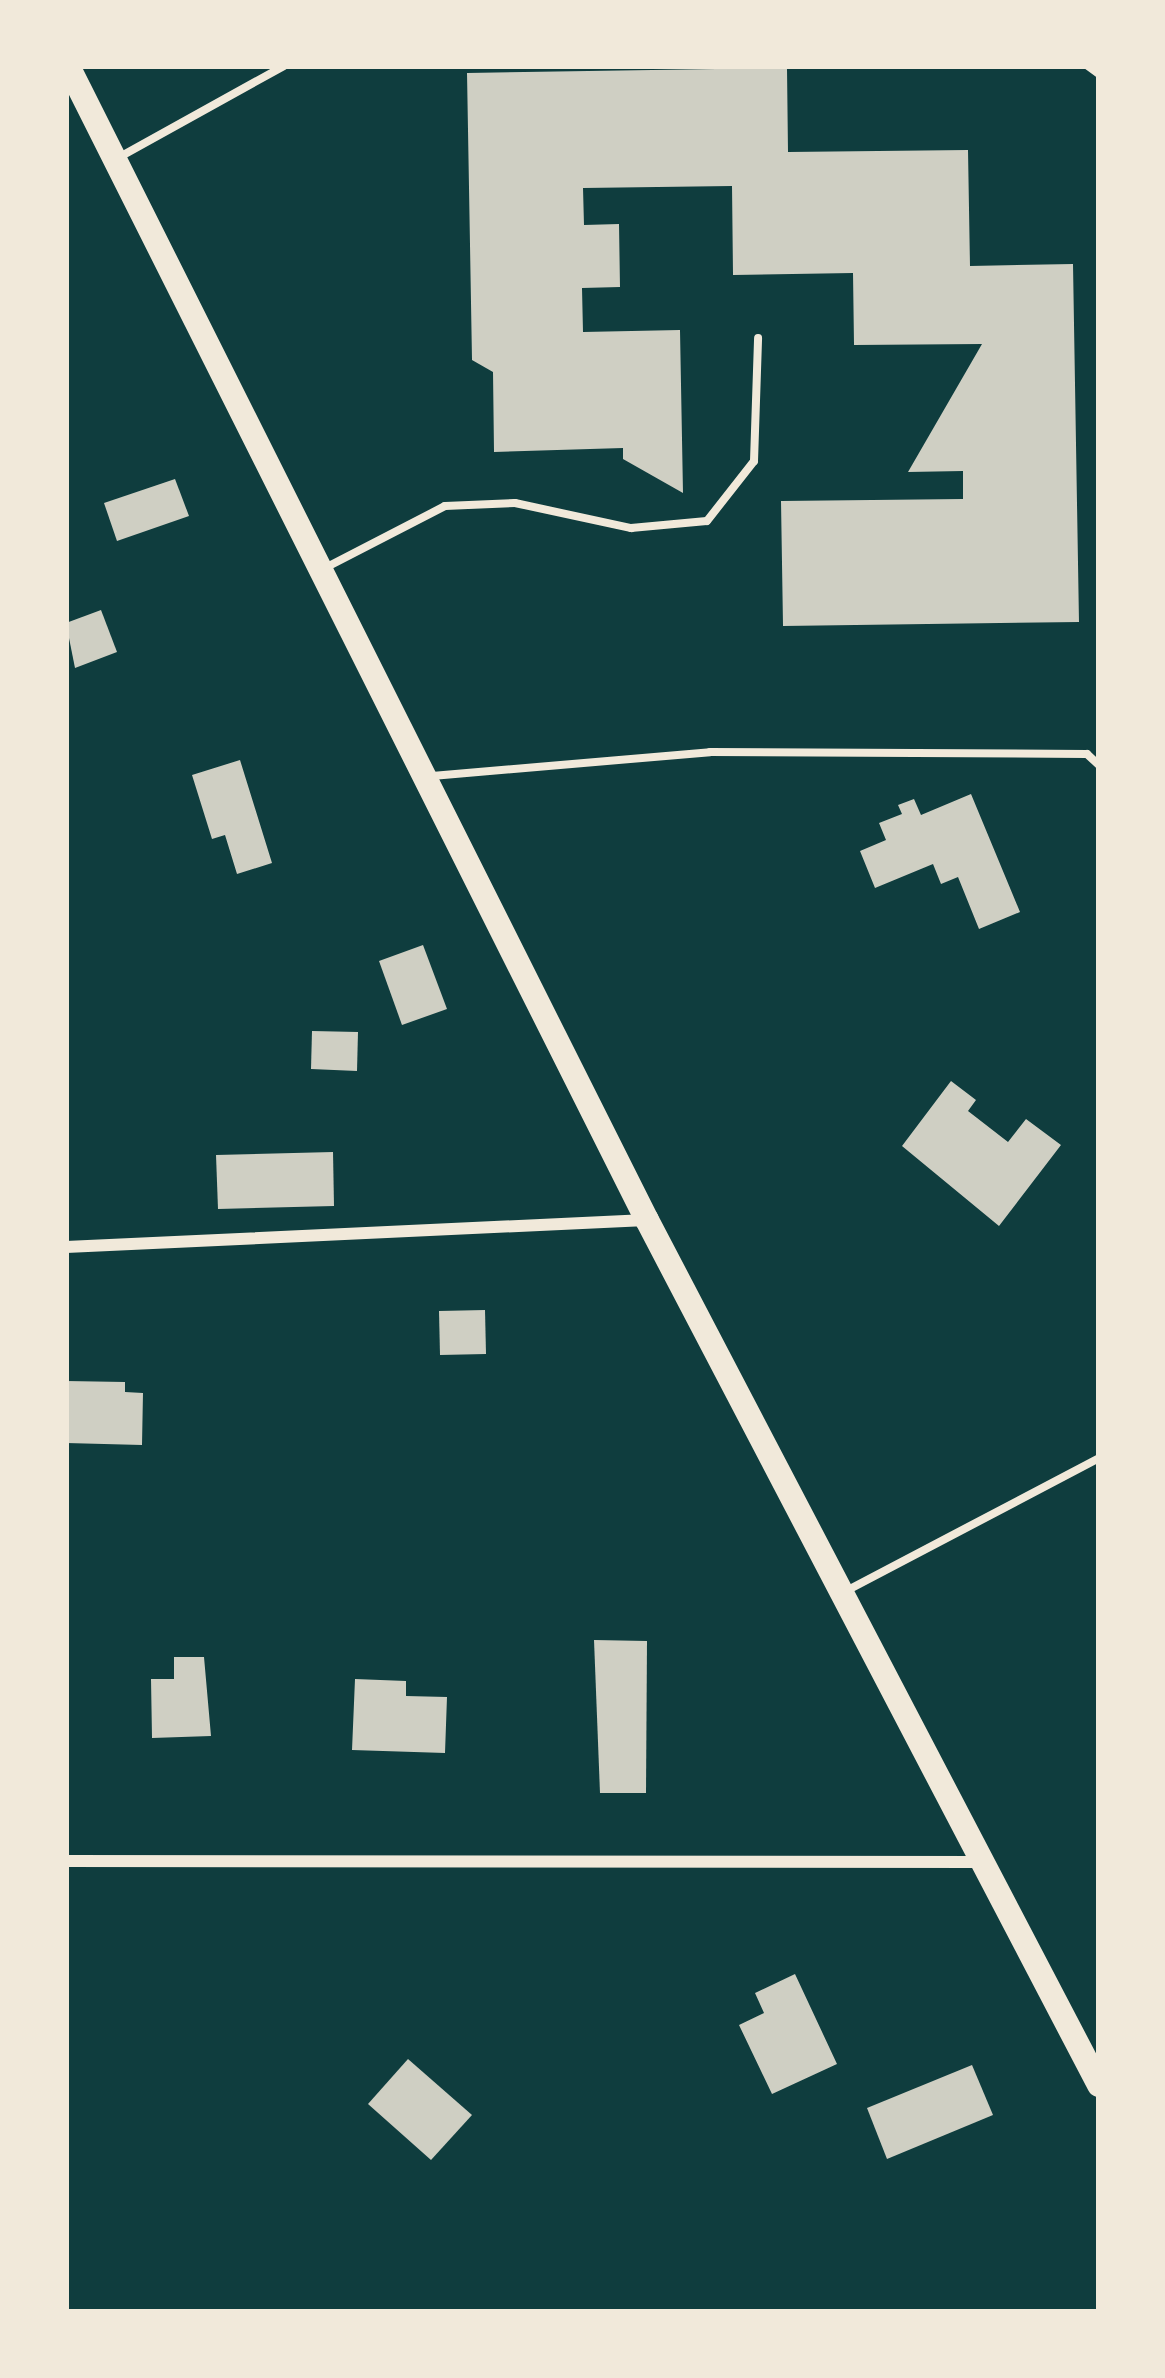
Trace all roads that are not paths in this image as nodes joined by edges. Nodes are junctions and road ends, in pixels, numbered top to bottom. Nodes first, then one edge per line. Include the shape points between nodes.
1 (68, 66) edge
2 (284, 66) edge
3 (1088, 66) edge
4 (1099, 74) edge
5 (115, 159) junction
6 (758, 338) dead end
7 (322, 570) junction
8 (1099, 765) edge
9 (424, 777) junction
10 (647, 1220) junction
11 (66, 1246) edge
12 (1099, 1458) edge
13 (844, 1592) junction
14 (66, 1861) edge
15 (987, 1862) junction
16 (1099, 2085) edge

1 - 5 main road
2 - 5 lane
3 - 4 lane
5 - 7 main road
6 - 7 lane via 754,461 707,521 631,528 515,503 445,506
7 - 9 main road
8 - 9 lane via 1087,754 710,752
9 - 10 main road
10 - 11 street
10 - 13 main road
12 - 13 lane
13 - 15 main road
14 - 15 street
15 - 16 main road

